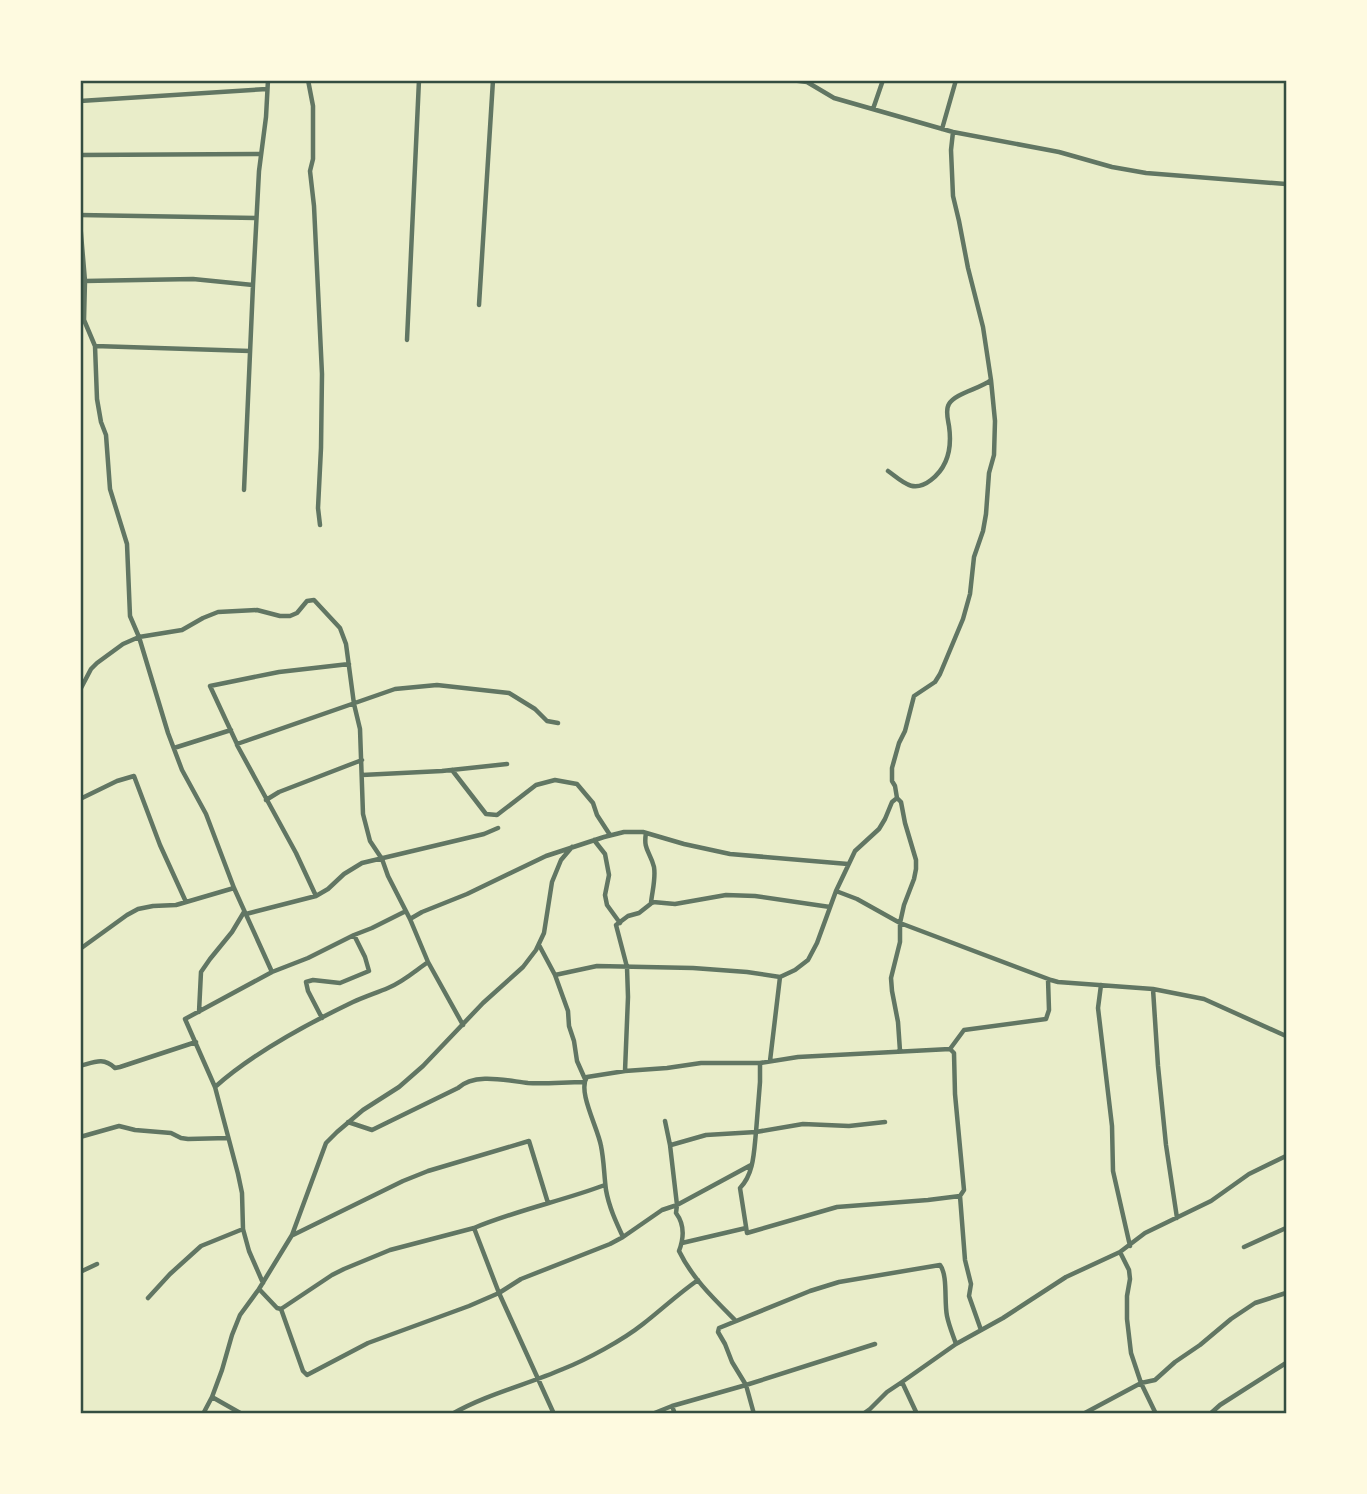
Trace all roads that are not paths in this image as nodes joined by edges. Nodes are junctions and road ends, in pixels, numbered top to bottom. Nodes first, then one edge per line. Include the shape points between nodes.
1 (268, 80) edge
2 (308, 80) edge
3 (419, 80) edge
4 (493, 80) edge
5 (791, 80) edge
6 (883, 80) edge
7 (956, 80) edge
8 (807, 81) edge
9 (267, 89) junction
10 (80, 101) edge
11 (873, 109) junction
12 (942, 129) junction
13 (953, 132) junction
14 (261, 154) junction
15 (80, 155) edge
16 (1286, 184) edge
17 (80, 215) edge
18 (257, 218) junction
19 (80, 222) edge
20 (85, 281) junction
21 (253, 285) junction
22 (479, 306) dead end
23 (407, 340) dead end
24 (95, 346) junction
25 (250, 351) junction
26 (991, 380) junction
27 (888, 471) dead end
28 (244, 490) dead end
29 (320, 526) dead end
30 (139, 637) junction
31 (349, 664) junction
32 (80, 690) edge
33 (354, 704) junction
34 (558, 723) dead end
35 (231, 730) junction
36 (237, 744) junction
37 (174, 748) junction
38 (362, 760) junction
39 (507, 764) dead end
40 (452, 770) junction
41 (362, 775) junction
42 (897, 798) junction
43 (80, 799) edge
44 (266, 800) junction
45 (498, 828) dead end
46 (646, 833) junction
47 (610, 835) junction
48 (594, 840) junction
49 (572, 847) junction
50 (382, 859) junction
51 (848, 864) junction
52 (234, 888) junction
53 (836, 891) junction
54 (316, 896) junction
55 (186, 902) junction
56 (653, 902) junction
57 (830, 907) junction
58 (406, 911) junction
59 (245, 913) junction
60 (411, 919) junction
61 (620, 923) junction
62 (900, 923) junction
63 (354, 934) junction
64 (539, 945) junction
65 (80, 949) edge
66 (428, 962) junction
67 (627, 967) junction
68 (272, 972) junction
69 (555, 975) junction
70 (780, 977) junction
71 (1048, 978) junction
72 (1101, 985) junction
73 (1153, 989) junction
74 (199, 1013) junction
75 (322, 1018) junction
76 (463, 1025) junction
77 (1286, 1036) edge
78 (196, 1042) junction
79 (950, 1049) junction
80 (900, 1051) junction
81 (770, 1061) junction
82 (760, 1063) junction
83 (80, 1066) edge
84 (625, 1071) junction
85 (584, 1081) junction
86 (215, 1087) junction
87 (665, 1121) dead end
88 (348, 1122) junction
89 (885, 1122) dead end
90 (756, 1132) junction
91 (80, 1137) edge
92 (228, 1138) junction
93 (670, 1145) junction
94 (1286, 1156) edge
95 (751, 1166) junction
96 (605, 1185) junction
97 (960, 1196) junction
98 (548, 1203) junction
99 (677, 1205) junction
100 (1177, 1218) junction
101 (474, 1228) junction
102 (746, 1228) junction
103 (1286, 1228) edge
104 (243, 1229) junction
105 (292, 1236) junction
106 (623, 1237) junction
107 (682, 1243) junction
108 (1130, 1246) junction
109 (1244, 1247) dead end
110 (1120, 1252) junction
111 (97, 1264) dead end
112 (80, 1272) edge
113 (698, 1280) junction
114 (261, 1287) junction
115 (499, 1293) junction
116 (1286, 1293) edge
117 (148, 1298) dead end
118 (281, 1309) junction
119 (735, 1320) junction
120 (981, 1330) junction
121 (875, 1344) dead end
122 (956, 1344) junction
123 (1286, 1363) edge
124 (538, 1378) junction
125 (902, 1382) junction
126 (1141, 1383) junction
127 (746, 1385) junction
128 (212, 1397) junction
129 (672, 1406) junction
130 (203, 1413) edge
131 (242, 1413) edge
132 (452, 1413) edge
133 (554, 1413) edge
134 (652, 1413) edge
135 (675, 1413) edge
136 (754, 1413) edge
137 (863, 1413) edge
138 (917, 1413) edge
139 (1083, 1413) edge
140 (1156, 1413) edge
141 (1210, 1413) edge

1 - 9 street
2 - 29 street via 313,106 310,171 322,374
3 - 23 street
4 - 22 street
5 - 8 street
6 - 11 street
7 - 12 street
8 - 11 street via 834,98
9 - 10 street
9 - 14 street
11 - 12 street
12 - 13 street
13 - 16 street via 1146,173
13 - 26 street via 953,196 984,327
14 - 15 street
14 - 18 street
17 - 18 street
18 - 21 street
19 - 20 street
20 - 21 street via 192,279
20 - 24 street via 84,320
21 - 25 street
24 - 25 street
24 - 30 street via 97,399 106,435 110,489 127,544 130,616
25 - 28 street
26 - 27 street via 949,404 950,446 939,473 914,488
26 - 42 street via 994,455 970,594 940,674 913,698 892,768
30 - 31 street via 182,629 218,612 257,610 290,616 314,600 340,628
30 - 32 street via 97,663
30 - 37 street
31 - 33 street
31 - 35 street via 210,685
33 - 34 street via 395,690 437,685 509,693 547,721
33 - 36 street
33 - 38 street
35 - 36 street
35 - 37 street
36 - 44 street
37 - 52 street
38 - 41 street
38 - 44 street
39 - 40 street
40 - 41 street
40 - 47 street via 486,814 497,814 536,785 555,780 577,784
41 - 50 street via 366,828
42 - 51 street via 879,829
42 - 62 street via 916,860
43 - 55 street via 134,776
44 - 54 street
45 - 50 street
46 - 47 street
46 - 51 street via 730,853
46 - 56 street via 644,844 654,870
47 - 48 street
48 - 49 street
48 - 61 street via 605,853 607,905
49 - 60 street
49 - 64 street via 552,882
50 - 54 street via 362,863
50 - 58 street
51 - 53 street
52 - 55 street
52 - 59 street
53 - 57 street
53 - 62 street
54 - 59 street
55 - 65 street via 138,909
56 - 57 street via 675,904 726,895
56 - 61 street
57 - 70 street via 808,960
58 - 60 street
58 - 63 street
59 - 68 street
59 - 74 street via 201,972
60 - 66 street
61 - 67 street via 616,925
62 - 71 street
62 - 80 street via 891,978
63 - 68 street
63 - 75 street via 369,971 340,983 306,982
64 - 69 street
64 - 76 street via 523,967
66 - 75 street via 390,987
66 - 76 street
67 - 69 street via 597,965
67 - 70 street
67 - 84 street
68 - 74 street
69 - 85 street
70 - 81 street
71 - 72 street
71 - 79 street via 1046,1019 964,1030
72 - 73 street
72 - 108 street via 1098,1008 1113,1171
73 - 77 street via 1204,999
73 - 100 street
74 - 78 street via 185,1019
75 - 86 street via 249,1060
76 - 88 street via 399,1087
78 - 83 street via 120,1067 100,1061
78 - 86 street
79 - 80 street
79 - 97 street via 954,1053 964,1190
80 - 81 street
81 - 82 street
82 - 84 street
82 - 90 street
84 - 85 street
85 - 88 street via 463,1083 372,1130
85 - 96 street via 601,1145
86 - 92 street
87 - 93 street
88 - 105 street via 326,1143
89 - 90 street via 803,1124
90 - 93 street via 706,1135
90 - 95 street
91 - 92 street via 119,1126 188,1139
92 - 104 street via 242,1193
93 - 99 street
94 - 100 street
95 - 99 street
95 - 102 street via 740,1188
96 - 98 street
96 - 106 street
97 - 102 street via 837,1208 747,1233
97 - 120 street via 969,1296
98 - 101 street
98 - 105 street via 529,1141 403,1181
99 - 106 street
99 - 107 street
100 - 108 street
101 - 115 street
101 - 118 street via 390,1250 344,1269
102 - 107 street
103 - 109 street
104 - 114 street
104 - 117 street via 201,1246
105 - 114 street
106 - 115 street via 521,1279
107 - 113 street via 679,1251
108 - 110 street
110 - 120 street via 1066,1277
110 - 126 street via 1129,1270 1127,1318
111 - 112 street
113 - 119 street
113 - 124 street via 610,1345
114 - 118 street
114 - 128 street via 240,1315
115 - 118 street via 368,1343 307,1375
115 - 124 street
116 - 126 street via 1255,1303 1155,1380
119 - 122 street via 839,1282 940,1265
119 - 127 street via 718,1332
120 - 122 street
121 - 127 street
122 - 125 street
123 - 141 street
124 - 132 street
124 - 133 street
125 - 137 street
125 - 138 street
126 - 139 street
126 - 140 street
127 - 129 street
127 - 136 street
128 - 130 street
128 - 131 street
129 - 134 street
129 - 135 street

